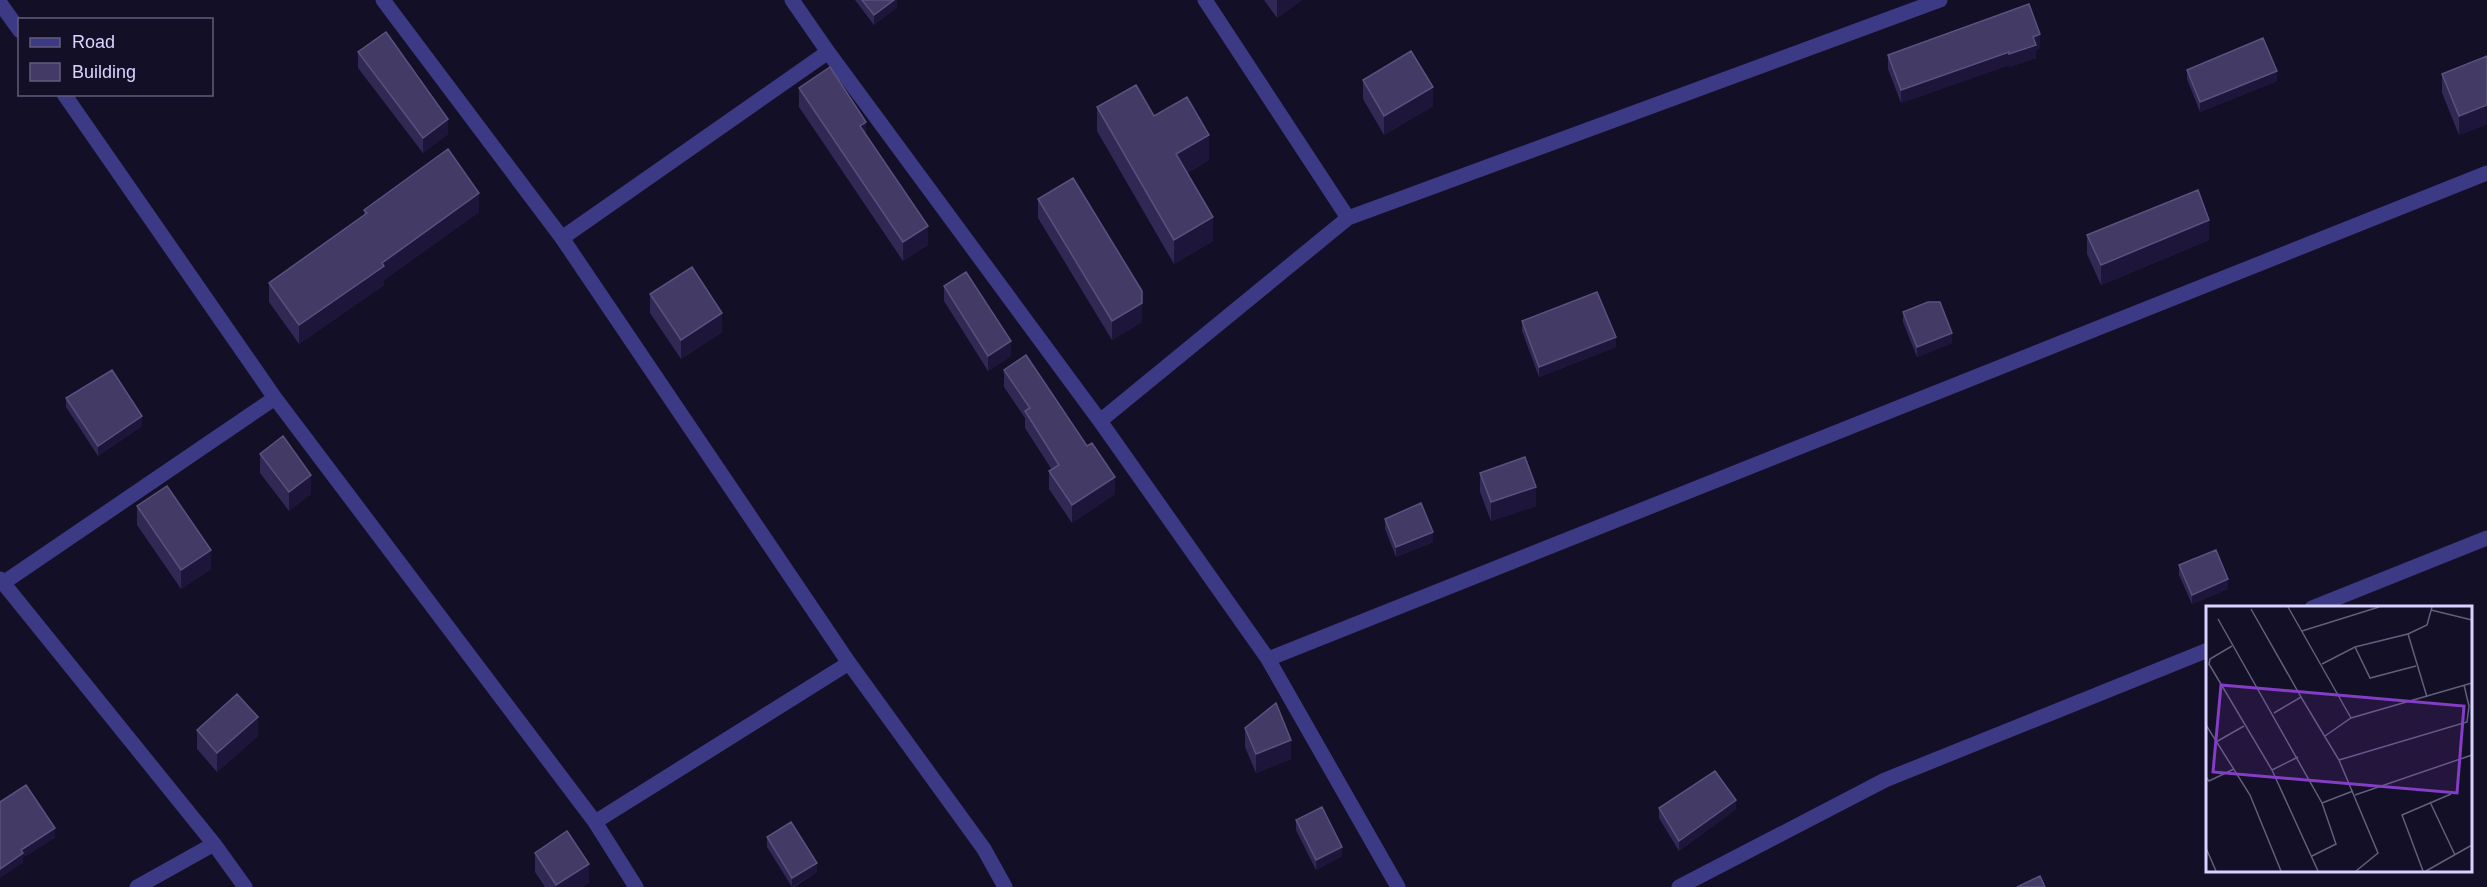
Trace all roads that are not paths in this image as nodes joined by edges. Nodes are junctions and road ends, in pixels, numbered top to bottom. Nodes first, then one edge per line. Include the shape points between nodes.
1 (383, 0) edge
2 (792, 0) edge
3 (1205, 0) edge
4 (1940, 0) edge
5 (0, 3) edge
6 (18, 28) edge
7 (828, 52) junction
8 (65, 96) edge
9 (2487, 173) edge
10 (1348, 218) junction
11 (562, 238) junction
12 (275, 398) junction
13 (1100, 421) junction
14 (2487, 538) edge
15 (2, 581) edge
16 (2317, 606) edge
17 (2206, 651) edge
18 (1268, 659) junction
19 (849, 663) junction
20 (595, 822) junction
21 (214, 844) junction
22 (137, 887) edge
23 (245, 887) edge
24 (636, 887) edge
25 (1005, 887) edge
26 (1398, 887) edge
27 (1679, 887) edge

1 - 11 street
2 - 7 street
3 - 10 street
4 - 10 street
5 - 6 street
7 - 11 street
7 - 13 street
8 - 12 street
9 - 18 street
10 - 13 street
11 - 19 street
12 - 15 street
12 - 20 street
13 - 18 street
14 - 16 street
15 - 21 street
17 - 27 street via 1886,780
18 - 26 street
19 - 20 street
19 - 25 street via 984,849
20 - 24 street
21 - 22 street
21 - 23 street

